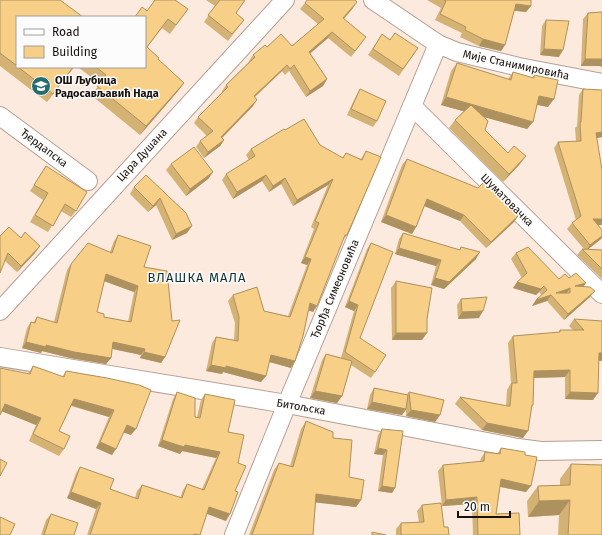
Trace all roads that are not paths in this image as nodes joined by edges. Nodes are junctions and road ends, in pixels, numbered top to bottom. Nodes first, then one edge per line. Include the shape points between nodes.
1 (285, 0) edge
2 (373, 0) edge
3 (438, 44) junction
4 (602, 83) edge
5 (412, 106) junction
6 (0, 116) edge
7 (88, 181) dead end
8 (602, 294) edge
9 (0, 311) edge
10 (0, 357) edge
11 (287, 404) junction
12 (602, 450) edge
13 (234, 535) edge

1 - 9 street, Цара Душана
2 - 3 street, Мије Станимировића
3 - 4 street, Мије Станимировића via 482,59
3 - 5 street, Ђорђа Симеоновића
5 - 8 street, Шуматовачка
5 - 11 street, Ђорђа Симеоновића
6 - 7 street, Ђердапска
10 - 11 street, Битољска
11 - 12 street, Битољска via 518,448 541,451
11 - 13 street, Ђорђа Симеоновића

